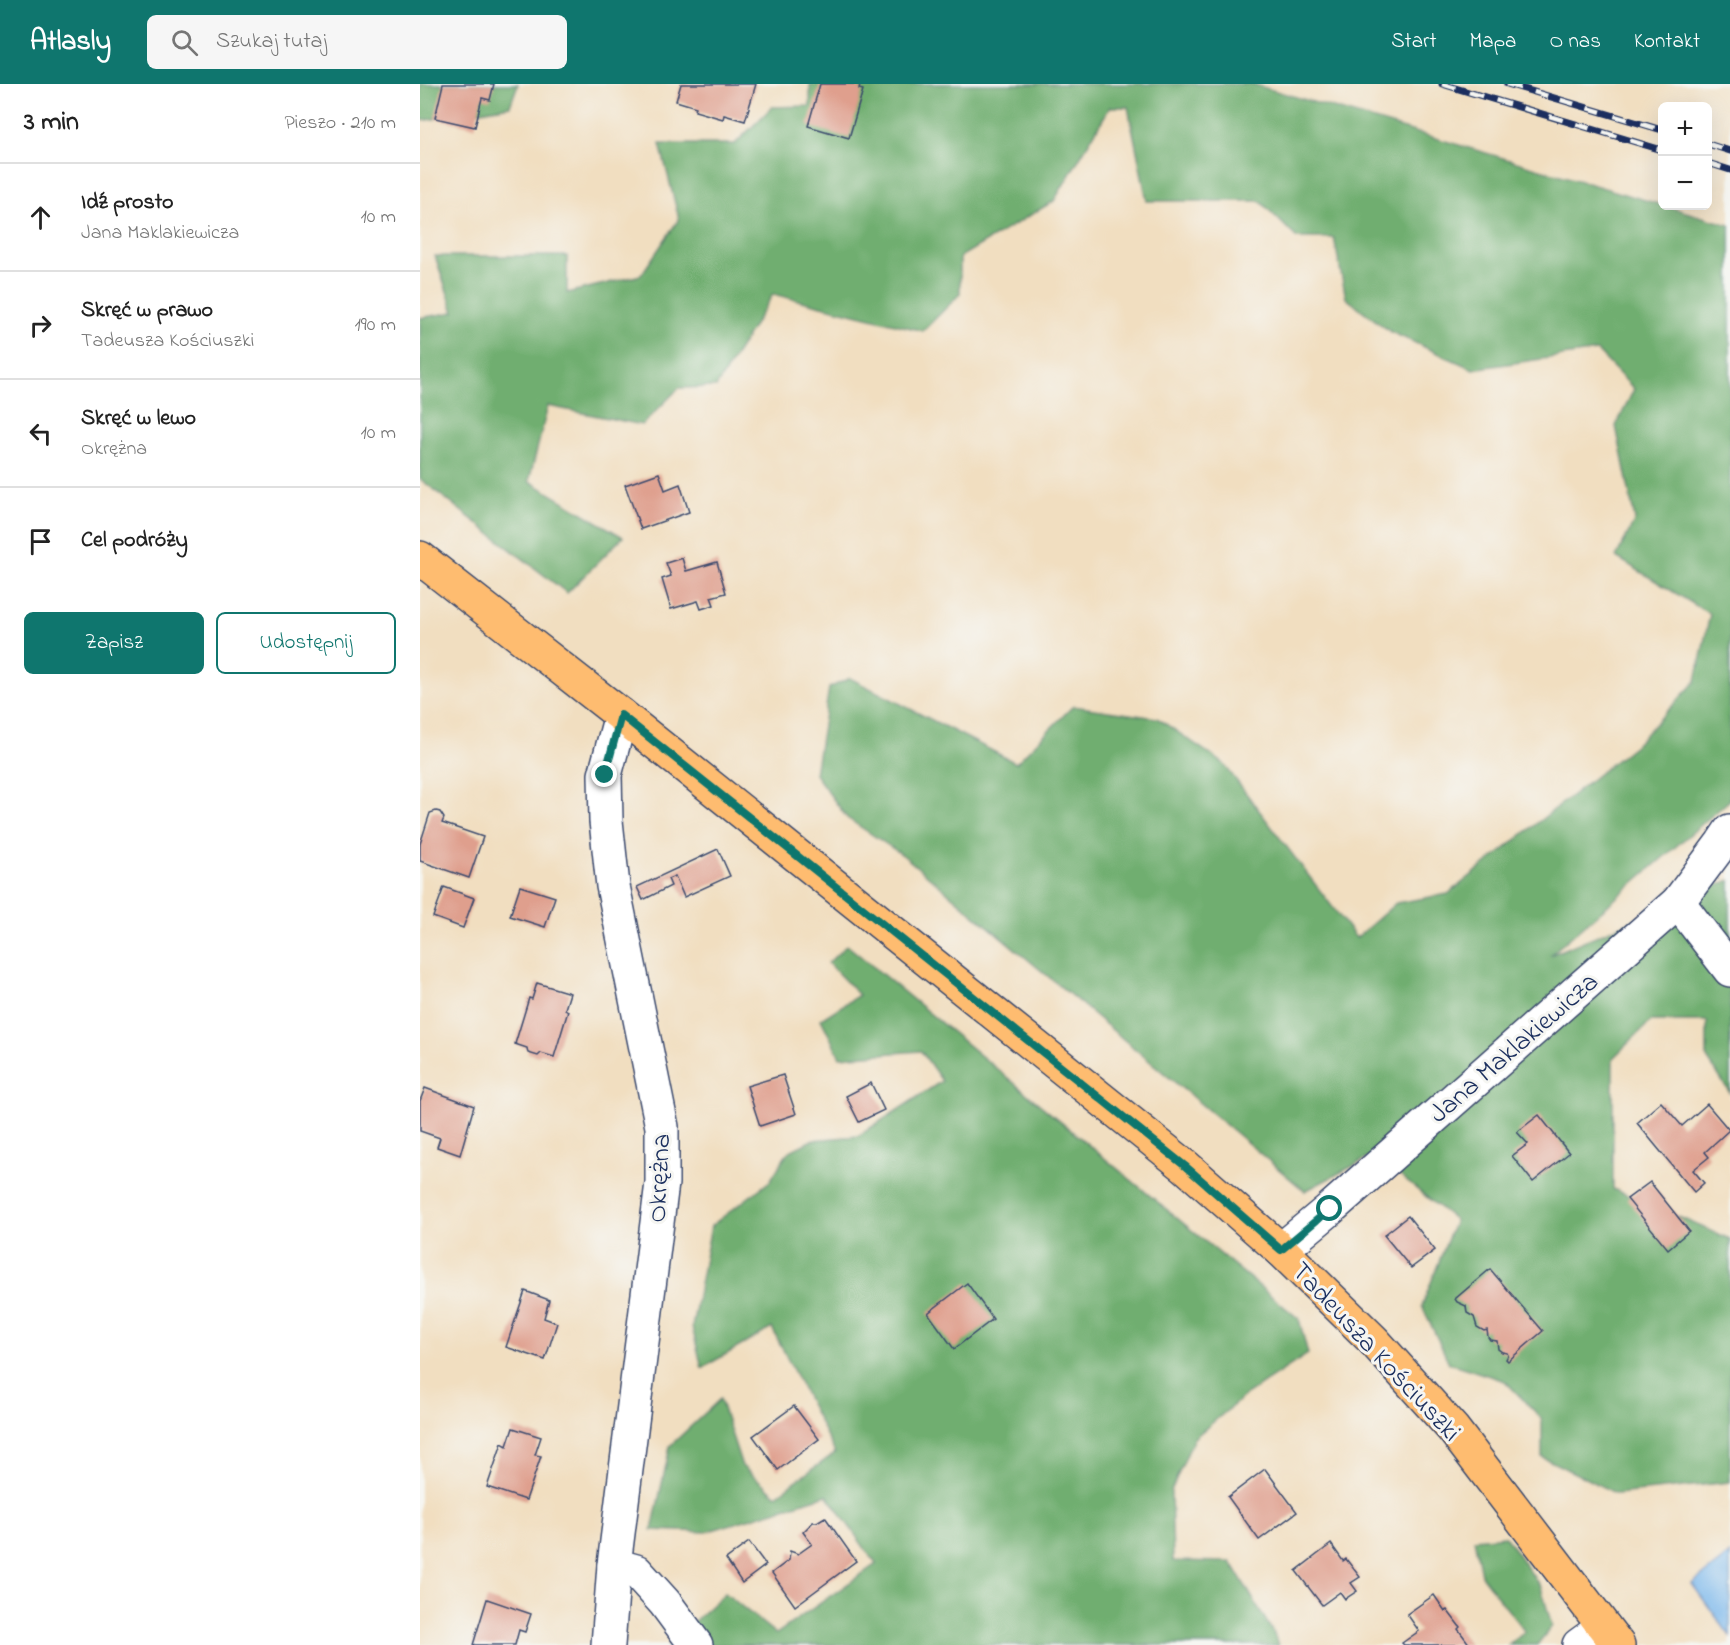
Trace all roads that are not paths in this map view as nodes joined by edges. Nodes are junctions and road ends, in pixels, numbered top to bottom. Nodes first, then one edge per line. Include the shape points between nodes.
1 (420, 558) edge
2 (621, 715) junction
3 (1730, 831) edge
4 (1678, 902) junction
5 (1730, 970) edge
6 (1281, 1250) junction
7 (614, 1565) junction
8 (1600, 1639) edge
9 (608, 1645) edge
10 (696, 1645) edge

1 - 2 main road, Tadeusza Kościuszki
2 - 6 main road, Tadeusza Kościuszki via 1185,1166
2 - 7 street, Okrężna via 605,775 606,821 613,886 662,1127 662,1183
3 - 4 street, Jana Maklakiewicza
4 - 5 street
4 - 6 street, Jana Maklakiewicza
6 - 8 main road, Tadeusza Kościuszki via 1374,1341 1454,1430
7 - 9 street, Okrężna
7 - 10 street via 636,1570

